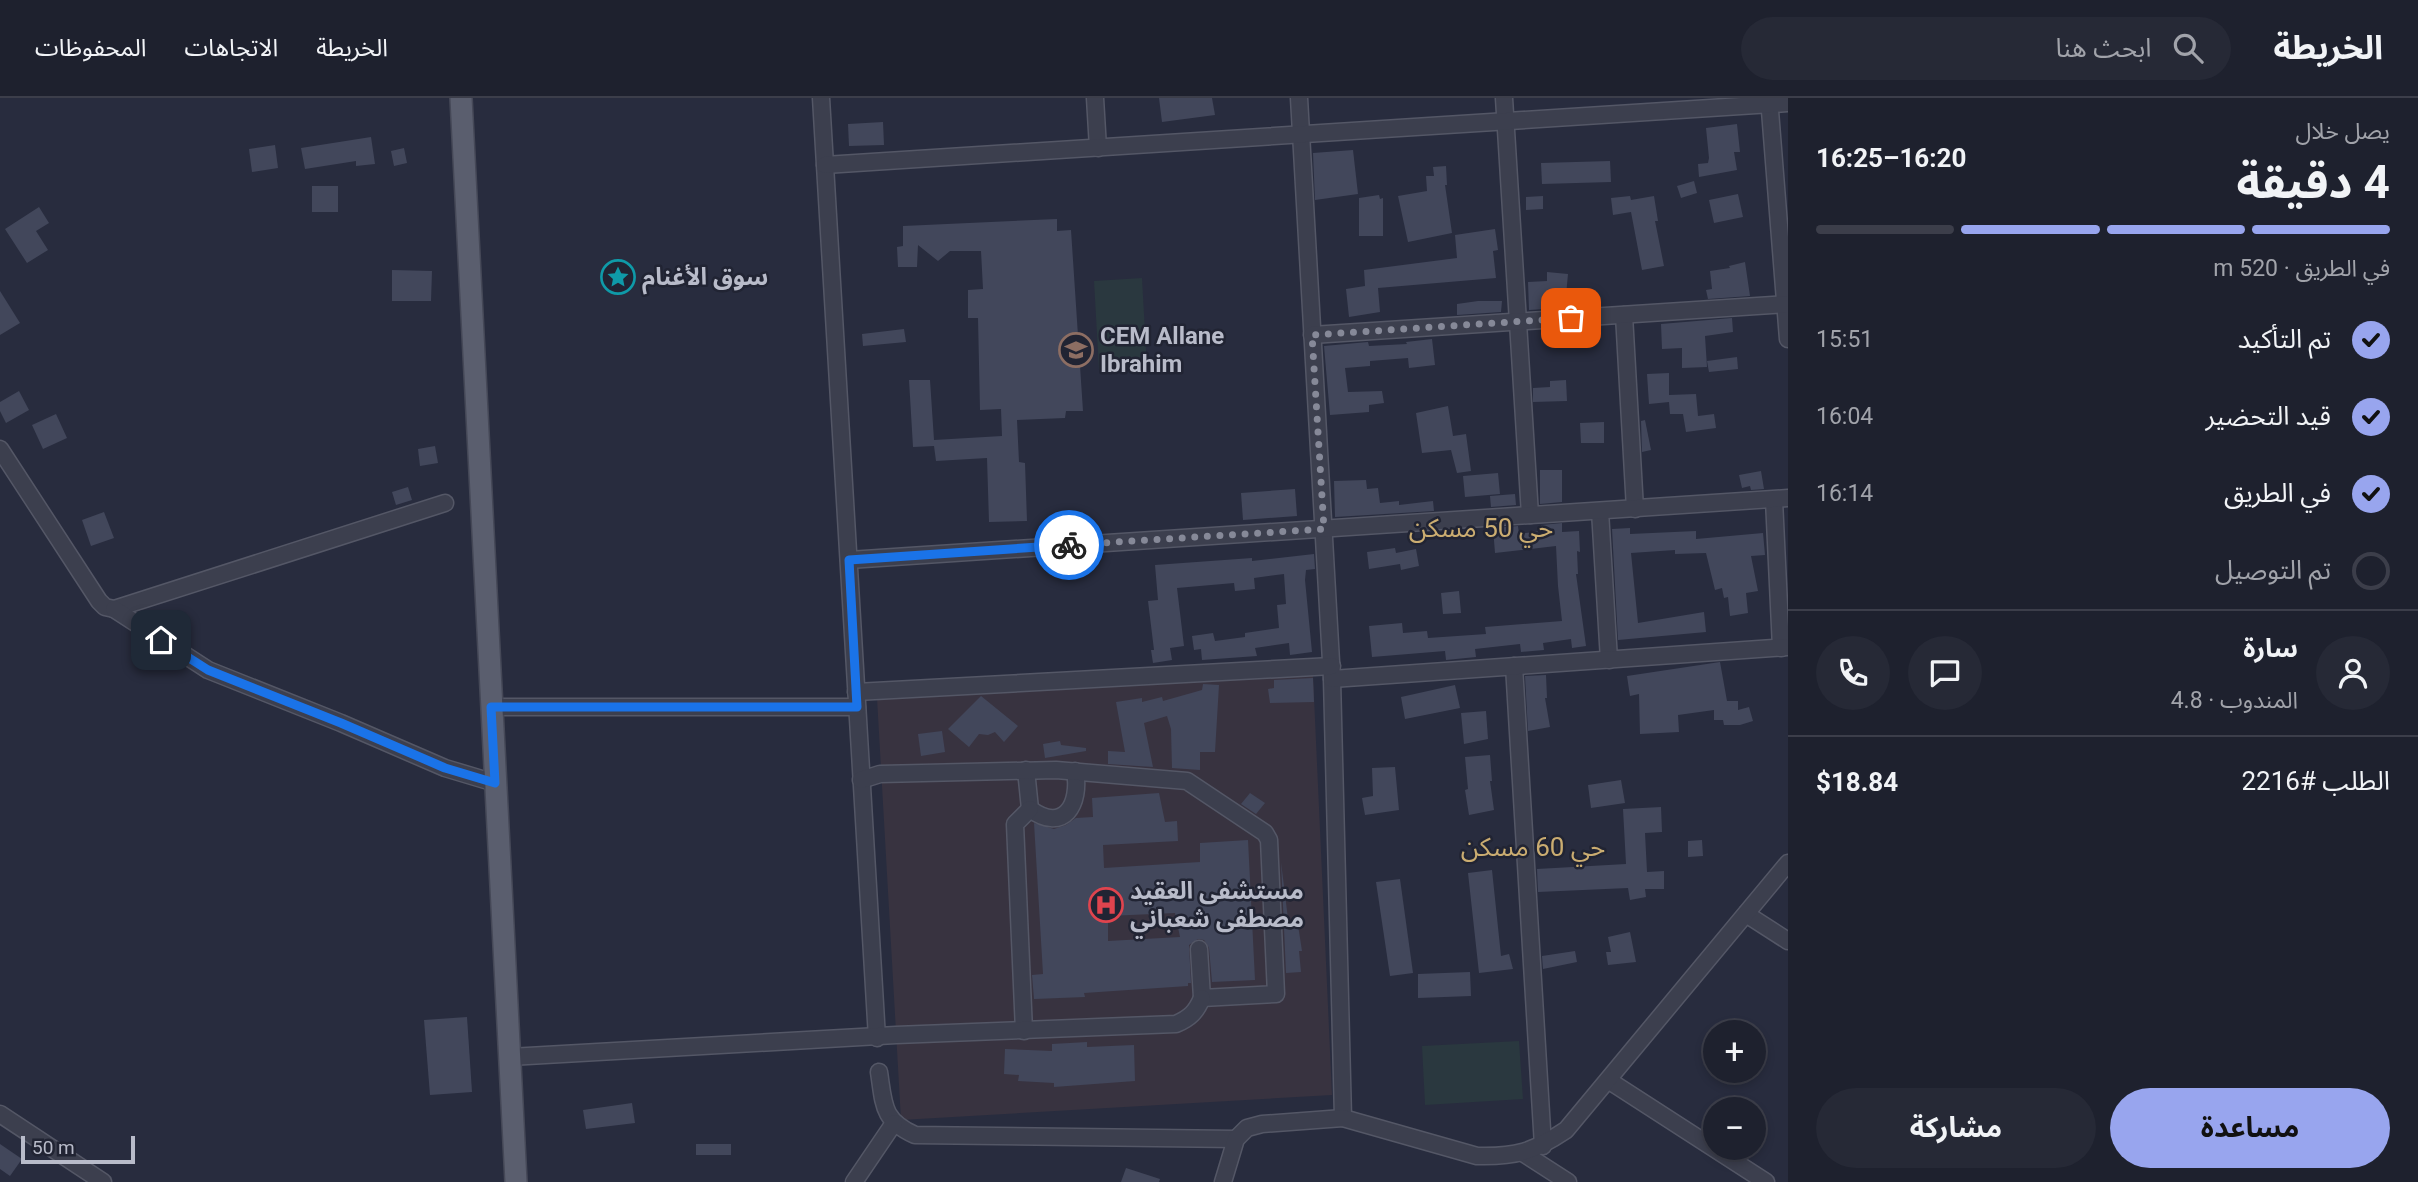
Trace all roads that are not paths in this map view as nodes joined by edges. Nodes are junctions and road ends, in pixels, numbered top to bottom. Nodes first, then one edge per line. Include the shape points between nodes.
1 (461, 98) edge
2 (821, 98) edge
3 (1095, 98) edge
4 (1298, 98) edge
5 (1504, 98) edge
6 (1769, 101) edge
7 (1788, 103) edge
8 (1506, 122) junction
9 (1301, 136) junction
10 (1098, 148) junction
11 (825, 165) junction
12 (1787, 304) edge
13 (1624, 315) junction
14 (1518, 321) junction
15 (1312, 335) junction
16 (1788, 339) edge
17 (0, 449) edge
18 (1781, 499) edge
19 (445, 503) dead end
20 (1635, 509) junction
21 (1600, 511) junction
22 (1530, 515) junction
23 (1324, 529) junction
24 (849, 560) junction
25 (114, 609) junction
26 (1785, 648) edge
27 (1609, 660) junction
28 (1514, 666) junction
29 (1332, 672) junction
30 (857, 700) junction
31 (491, 707) junction
32 (1026, 770) junction
33 (1075, 771) junction
34 (861, 780) junction
35 (495, 783) junction
36 (1030, 809) junction
37 (1788, 863) edge
38 (1746, 914) junction
39 (1788, 941) edge
40 (1199, 949) dead end
41 (1202, 998) junction
42 (1024, 1031) junction
43 (877, 1038) junction
44 (510, 1057) junction
45 (879, 1072) dead end
46 (1608, 1080) junction
47 (0, 1114) edge
48 (1343, 1118) junction
49 (894, 1123) junction
50 (1236, 1139) junction
51 (1543, 1146) junction
52 (1523, 1153) junction
53 (103, 1182) edge
54 (516, 1182) edge
55 (854, 1182) edge
56 (1223, 1182) edge
57 (1568, 1182) edge
58 (1766, 1182) edge

1 - 31 main road
2 - 11 street
3 - 10 street
4 - 9 street
5 - 8 street
6 - 7 street
6 - 8 street
6 - 12 street
8 - 9 street
8 - 14 street
9 - 10 street
9 - 15 street
10 - 11 street
11 - 24 street
12 - 13 street
12 - 16 street
13 - 14 street
13 - 20 street
14 - 15 street
14 - 22 street
15 - 23 street
17 - 25 street via 99,601
18 - 20 street
18 - 26 street
19 - 25 street
20 - 21 street
21 - 22 street
21 - 27 street
22 - 23 street
23 - 24 street
23 - 29 street
24 - 30 street
25 - 35 street via 208,670 445,768
26 - 27 street
27 - 28 street
28 - 29 street
28 - 51 street
29 - 30 street
29 - 48 street
30 - 31 street
30 - 34 street
31 - 35 main road
32 - 33 street
32 - 34 street via 880,774
32 - 36 street
33 - 36 street via 1076,802 1066,814 1052,818
33 - 41 street via 1187,781 1265,833 1276,994
34 - 43 street
35 - 44 main road
36 - 42 street via 1014,824
37 - 38 street
38 - 39 street
38 - 46 street
40 - 41 street
41 - 42 street via 1196,1011 1176,1024
42 - 43 street
43 - 44 street
44 - 54 main road
45 - 49 street
46 - 51 street via 1566,1130
46 - 58 street
47 - 53 street
48 - 50 street via 1262,1124 1247,1128
48 - 52 street via 1477,1156
49 - 50 street via 915,1135 929,1136
49 - 55 street
50 - 56 street
51 - 52 street
52 - 57 street

